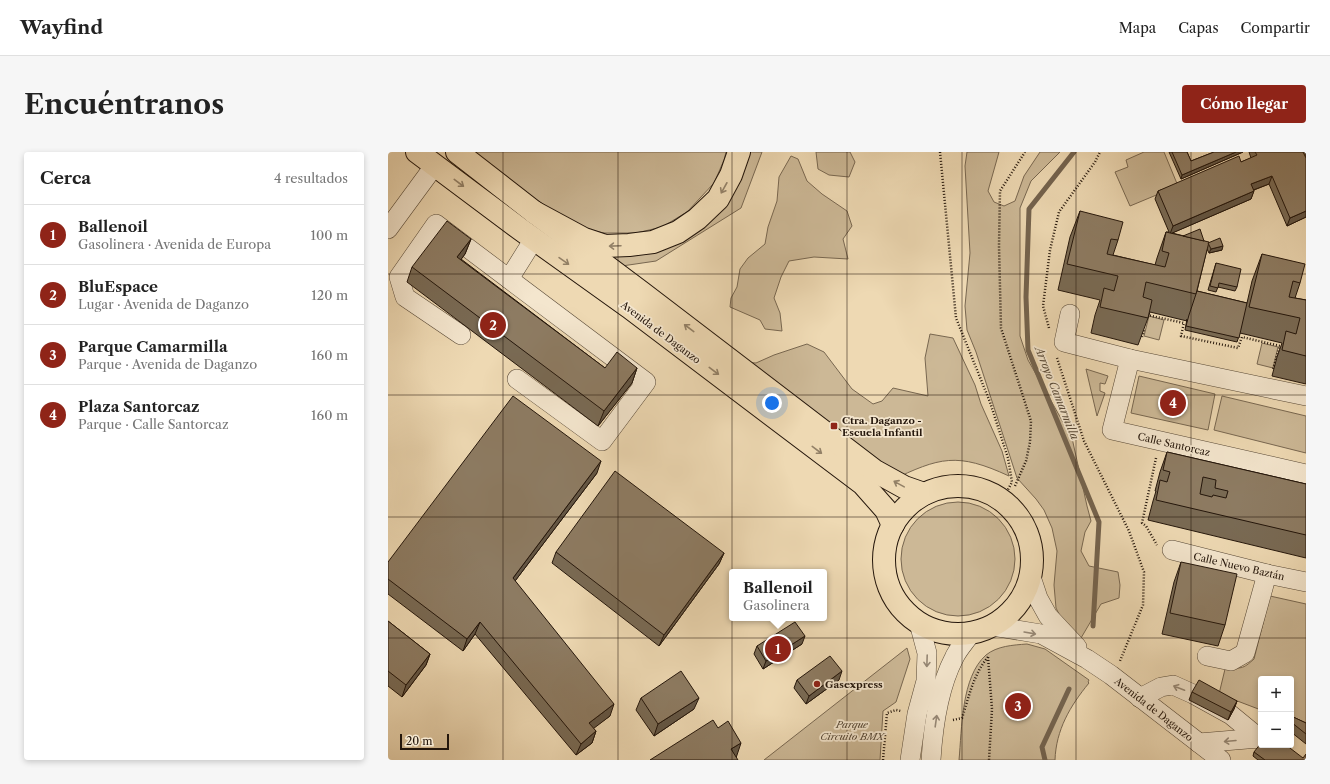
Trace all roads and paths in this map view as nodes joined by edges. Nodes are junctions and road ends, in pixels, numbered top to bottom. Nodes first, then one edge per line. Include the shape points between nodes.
1 (417, 152) edge
2 (457, 152) edge
3 (739, 152) edge
4 (940, 152) edge
5 (1024, 152) edge
6 (1100, 152) edge
7 (435, 165) junction
8 (534, 212) junction
9 (388, 229) edge
10 (534, 239) junction
11 (509, 279) junction
12 (1070, 314) dead end
13 (1145, 322) edge
14 (1144, 330) edge
15 (1050, 334) dead end
16 (461, 335) dead end
17 (1142, 337) edge
18 (1056, 354) dead end
19 (1130, 359) junction
20 (1274, 368) dead end
21 (517, 379) dead end
22 (1306, 396) edge
23 (1156, 458) dead end
24 (1306, 474) edge
25 (1009, 493) junction
26 (924, 494) junction
27 (1142, 523) dead end
28 (892, 525) junction
29 (1172, 550) dead end
30 (1267, 574) junction
31 (1030, 578) junction
32 (1306, 582) edge
33 (919, 622) junction
34 (992, 626) junction
35 (971, 633) junction
36 (1207, 656) dead end
37 (1088, 659) junction
38 (1118, 665) dead end
39 (1140, 698) junction
40 (908, 712) dead end
41 (952, 720) dead end
42 (1258, 737) edge
43 (1199, 743) junction
44 (1258, 743) edge
45 (883, 760) edge
46 (910, 760) edge
47 (931, 760) edge
48 (989, 760) edge
49 (1221, 760) edge

1 - 7 main road, Avenida de Daganzo
2 - 8 main road, Avenida de Daganzo
3 -> 8 main road via 731,175 718,199 697,219 678,232 654,242 605,246 584,239
4 - 25 path via 956,318 990,402 1008,458 1012,482
5 - 25 path via 1000,191 1001,328 1031,421 1027,455
6 - 15 path via 1059,212 1050,250 1043,306
7 - 9 street
7 -> 10 main road, Avenida de Daganzo
26 -> 8 main road, Avenida de Daganzo via 904,487 875,471
10 - 11 street
10 -> 28 main road, Avenida de Daganzo via 629,307 863,484 886,510
11 - 16 street via 436,224 399,277 405,297
11 - 21 street via 646,382 602,441
12 - 19 street via 1064,342
13 - 20 path via 1147,314 1184,324 1181,336 1238,348 1242,337 1280,346
14 - 17 path
18 - 38 path via 1084,441 1129,531 1144,572 1143,605
19 - 22 street
19 - 24 street, Calle Santorcaz via 1112,430
23 - 27 path
25 - 26 main road via 994,494 972,487 947,486
25 - 31 main road via 1013,510 1027,530 1033,553
26 - 28 main road via 911,502
28 - 33 main road via 885,546 884,568 890,589 902,608
29 - 30 street, Calle Nuevo Baztán
30 - 32 street, Calle Nuevo Baztán
30 - 36 street via 1245,653 1231,660
31 - 34 main road via 1022,597 1009,614
31 - 37 street, Avenida de Daganzo via 1048,616
33 - 35 main road via 935,630
33 -> 46 street via 927,653 926,681 917,714
34 - 35 main road
34 -> 37 street, Avenida de Daganzo via 1042,634
47 -> 35 street via 936,718 944,685 954,658
37 - 39 street, Avenida de Daganzo
42 -> 39 street via 1231,715 1173,686 1161,687
39 - 43 street, Avenida de Daganzo
40 - 45 path via 896,710 887,713
41 - 48 path via 962,718 975,676 988,657 992,708
44 -> 43 street
43 - 49 street, Avenida de Daganzo

